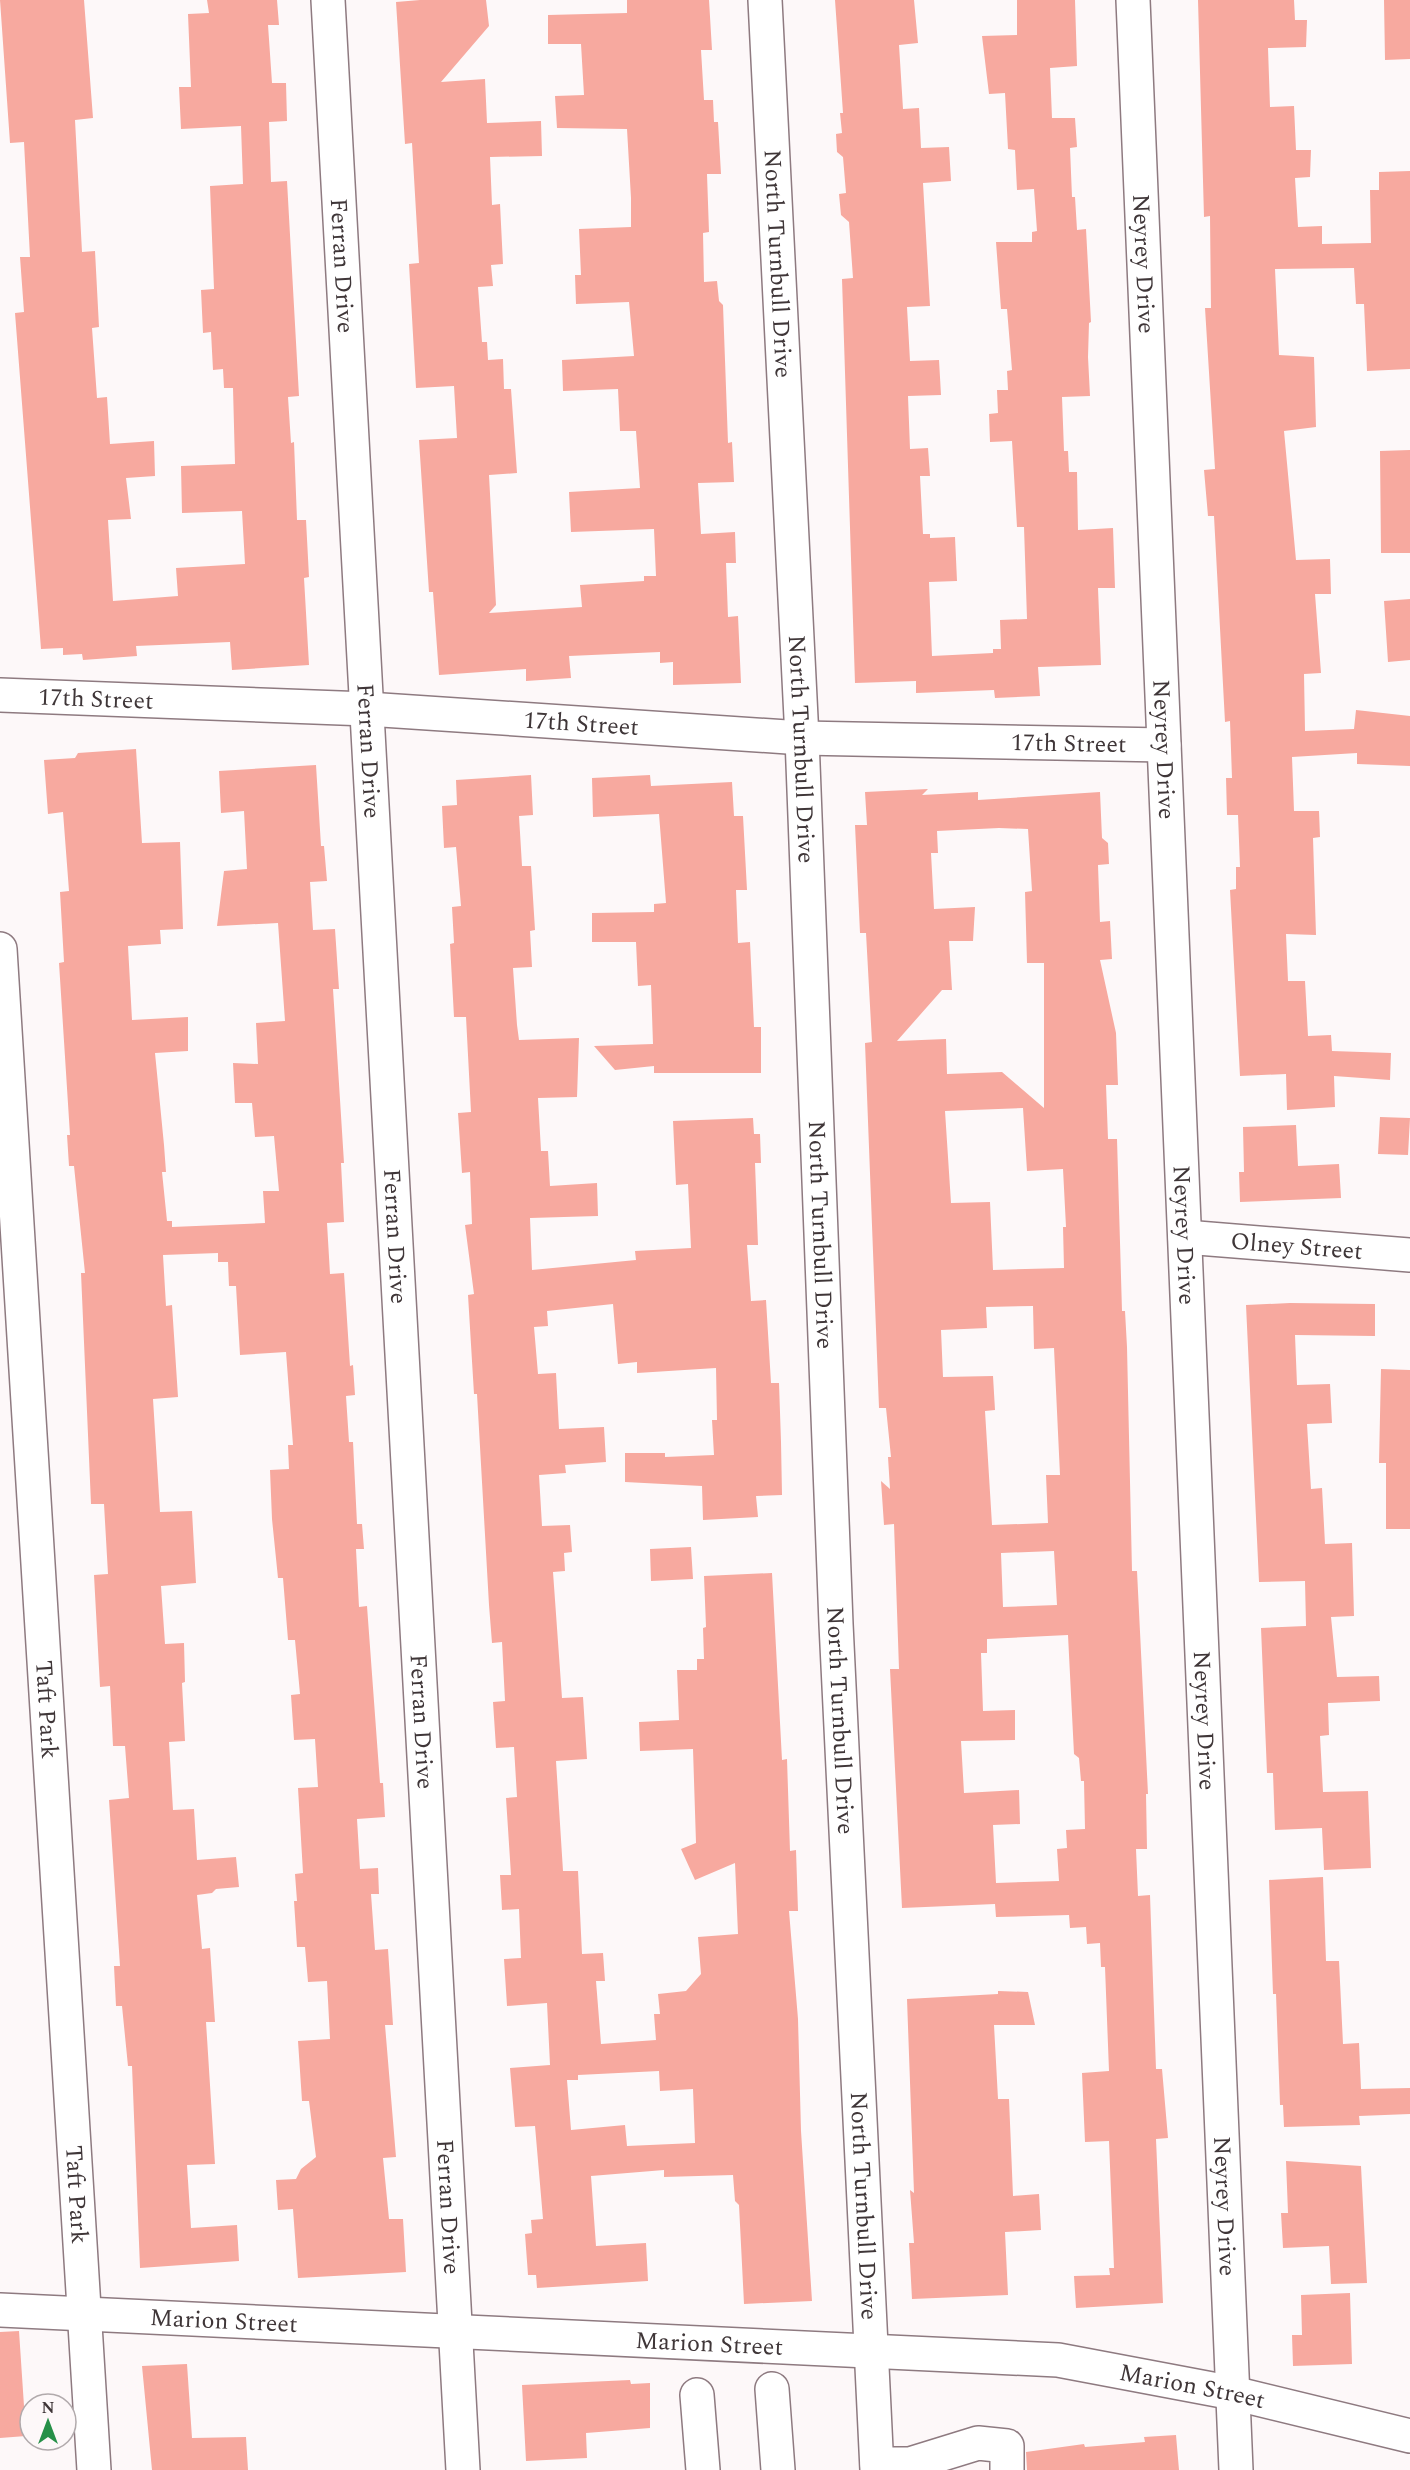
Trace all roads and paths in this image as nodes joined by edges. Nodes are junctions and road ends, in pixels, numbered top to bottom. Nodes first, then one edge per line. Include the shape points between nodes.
1 (328, 0) edge
2 (765, 0) edge
3 (1133, 0) edge
4 (0, 695) edge
5 (367, 709) junction
6 (802, 738) junction
7 (1164, 745) junction
8 (0, 949) edge
9 (1185, 1238) junction
10 (1410, 1255) edge
11 (0, 2310) edge
12 (85, 2313) junction
13 (455, 2331) junction
14 (873, 2352) junction
15 (772, 2390) dead end
16 (1233, 2394) junction
17 (697, 2395) dead end
18 (1410, 2436) edge
19 (941, 2462) edge
20 (877, 2467) edge
21 (94, 2470) edge
22 (463, 2470) edge
23 (703, 2470) edge
24 (778, 2470) edge
25 (1007, 2470) edge
26 (1236, 2470) edge

1 - 5 street, Ferran Drive
2 - 6 street, North Turnbull Drive
3 - 7 street, Neyrey Drive
4 - 5 street, 17th Street
5 - 6 street, 17th Street
5 - 13 street, Ferran Drive
6 - 7 street, 17th Street
6 - 14 street, North Turnbull Drive via 836,1624
7 - 9 street, Neyrey Drive
8 - 12 street, Taft Park
9 - 10 street, Olney Street
9 - 16 street, Neyrey Drive
11 - 12 street, Marion Street
12 - 13 street, Marion Street
12 - 21 street, Taft Park
13 - 14 street, Marion Street
13 - 22 street, Ferran Drive
14 - 16 street, Marion Street via 1058,2360
14 - 20 street, North Turnbull Drive
15 - 24 street
16 - 18 street, Marion Street
16 - 26 street, Neyrey Drive
17 - 23 street
19 - 20 street
19 - 25 street via 978,2443 1007,2446

